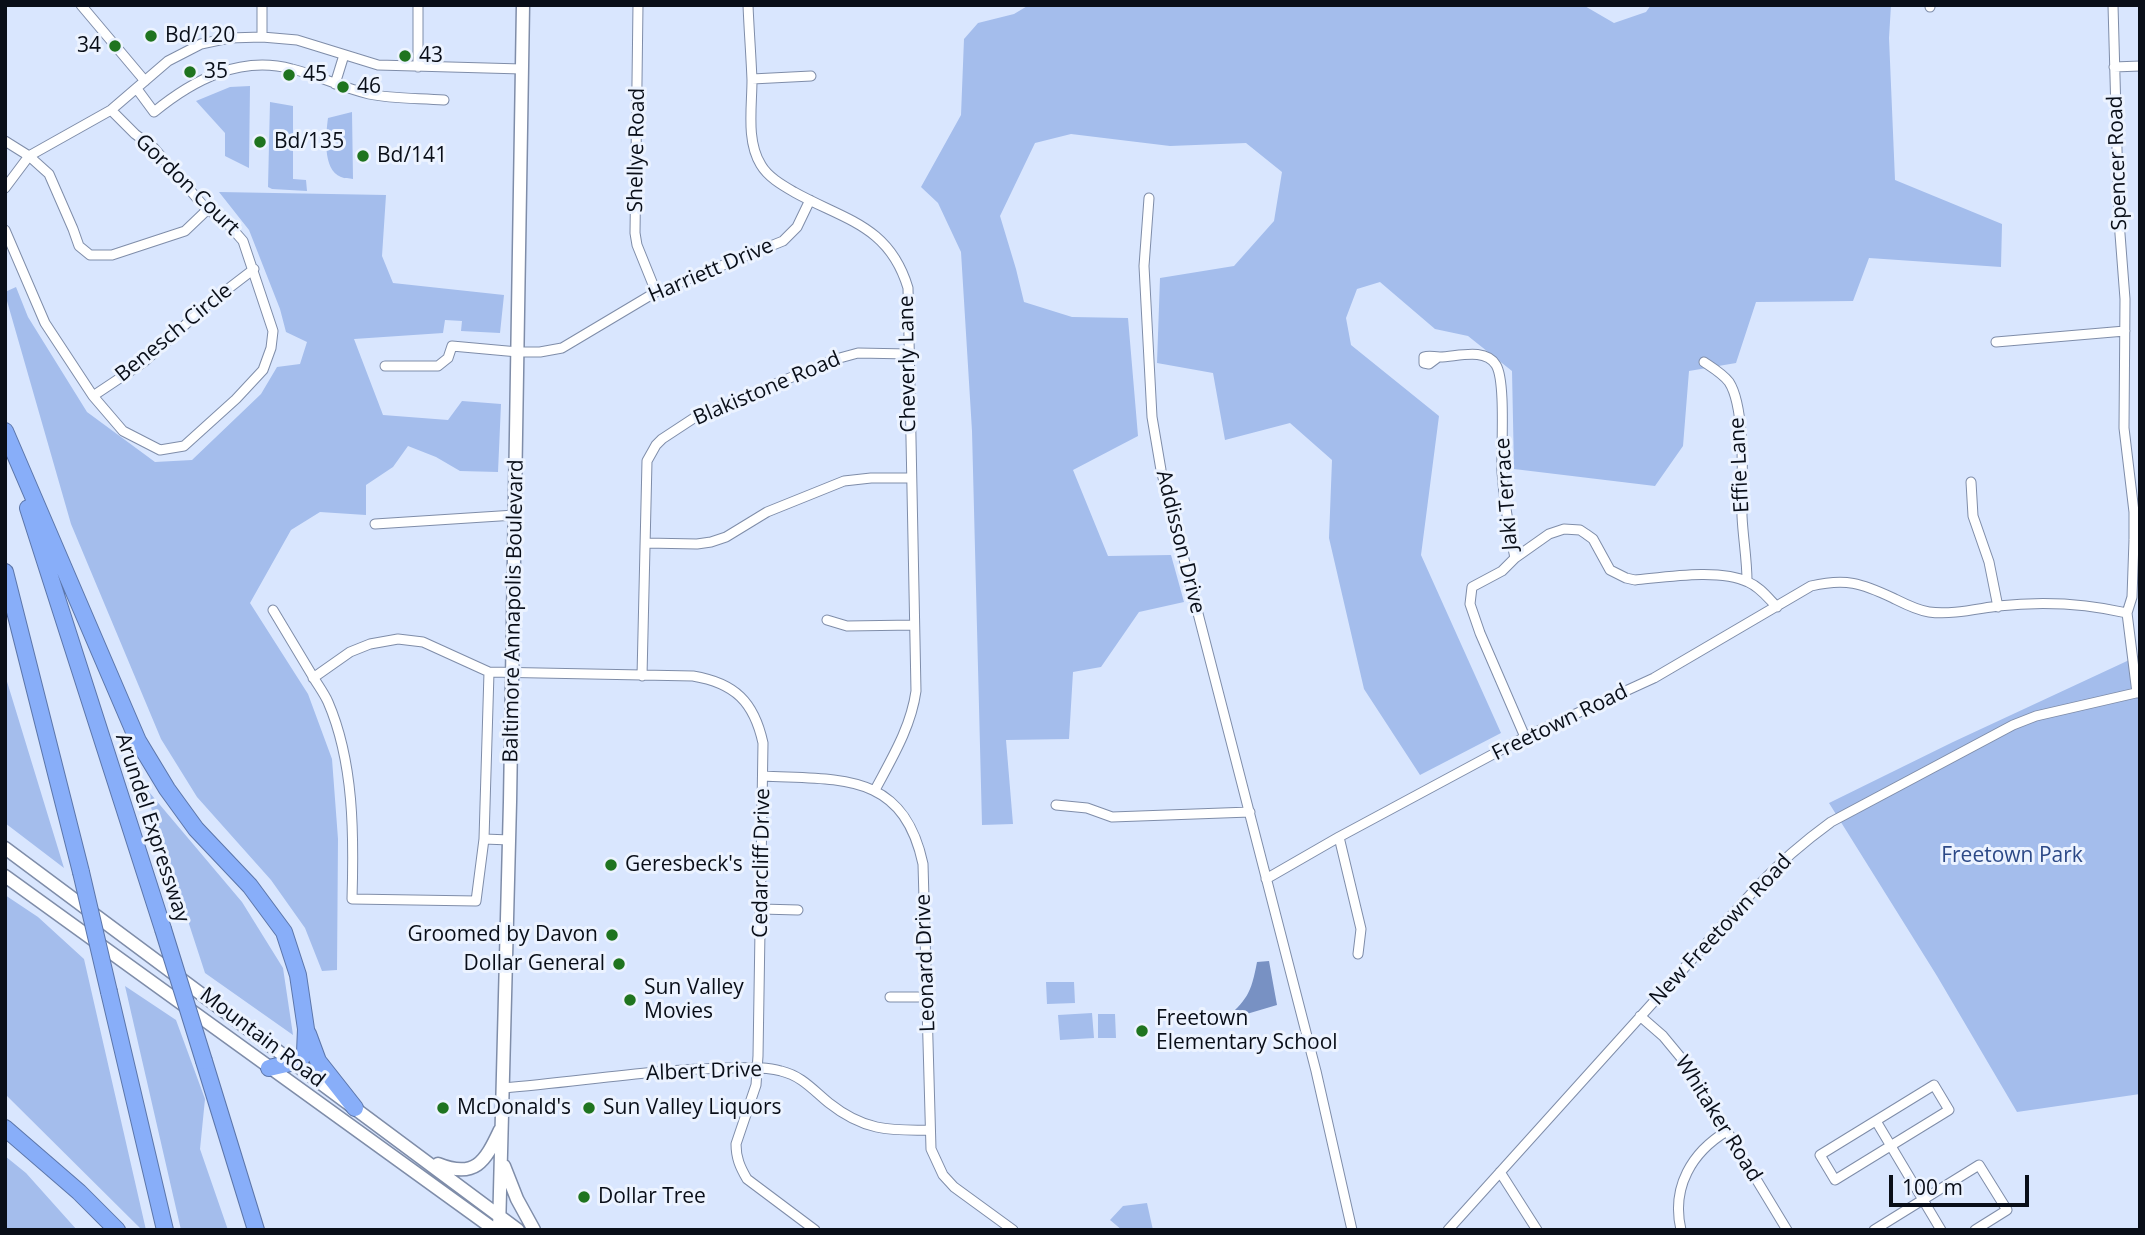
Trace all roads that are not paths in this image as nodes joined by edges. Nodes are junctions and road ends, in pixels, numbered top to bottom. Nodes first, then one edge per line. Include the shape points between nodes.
1 (81, 5) edge
2 (262, 5) edge
3 (418, 5) edge
4 (523, 5) edge
5 (638, 5) edge
6 (748, 5) edge
7 (2113, 5) edge
8 (262, 37) junction
9 (344, 55) junction
10 (2140, 66) edge
11 (418, 67) junction
12 (2114, 67) junction
13 (522, 69) junction
14 (811, 76) dead end
15 (752, 79) junction
16 (145, 81) junction
17 (335, 84) junction
18 (137, 89) junction
19 (444, 100) dead end
20 (111, 110) junction
21 (5, 141) edge
22 (29, 156) junction
23 (5, 188) edge
24 (1149, 198) dead end
25 (810, 200) junction
26 (207, 209) junction
27 (5, 230) edge
28 (254, 269) junction
29 (656, 292) junction
30 (2124, 331) junction
31 (1996, 342) dead end
32 (271, 348) joint
33 (518, 352) junction
34 (909, 354) junction
35 (1437, 358) dead end
36 (1704, 362) dead end
37 (385, 366) dead end
38 (93, 396) junction
39 (5, 431) edge
40 (5, 440) edge
41 (911, 478) junction
42 (1971, 482) dead end
43 (515, 515) junction
44 (375, 524) dead end
45 (646, 543) junction
46 (1515, 558) junction
47 (5, 572) edge
48 (1747, 581) junction
49 (1777, 607) junction
50 (1998, 607) junction
51 (273, 610) dead end
52 (2127, 613) junction
53 (827, 620) dead end
54 (914, 625) junction
55 (489, 671) junction
56 (513, 672) junction
57 (642, 676) junction
58 (313, 678) junction
59 (2138, 693) edge
60 (1525, 737) junction
61 (763, 776) junction
62 (875, 790) junction
63 (1056, 805) dead end
64 (1250, 812) junction
65 (1339, 837) junction
66 (484, 839) junction
67 (510, 840) junction
68 (5, 848) edge
69 (5, 876) edge
70 (1266, 879) junction
71 (761, 909) junction
72 (798, 909) dead end
73 (1358, 954) dead end
74 (890, 997) dead end
75 (928, 997) junction
76 (1640, 1016) junction
77 (306, 1029) junction
78 (295, 1062) junction
79 (269, 1068) junction
80 (758, 1068) junction
81 (504, 1088) junction
82 (355, 1108) junction
83 (1876, 1121) junction
84 (503, 1124) junction
85 (5, 1125) edge
86 (930, 1130) junction
87 (1727, 1131) junction
88 (1891, 1146) junction
89 (423, 1159) junction
90 (502, 1159) junction
91 (1500, 1172) junction
92 (1923, 1200) junction
93 (500, 1216) junction
94 (117, 1230) edge
95 (165, 1230) edge
96 (256, 1230) edge
97 (497, 1230) edge
98 (518, 1230) edge
99 (534, 1230) edge
100 (815, 1230) edge
101 (1013, 1230) edge
102 (1352, 1230) edge
103 (1448, 1230) edge
104 (1537, 1230) edge
105 (1681, 1230) edge
106 (1787, 1230) edge
107 (1874, 1230) edge
108 (1941, 1230) edge
109 (1975, 1230) edge

1 - 16 street
2 - 8 street
3 - 11 street
4 - 13 main road, Baltimore Annapolis Boulevard
5 - 29 street, Shellye Road via 635,233
6 - 15 street, Cheverly Lane
7 - 12 street, Spencer Road
8 - 9 street via 297,40
8 - 16 street via 201,44 168,61
9 - 11 street via 377,65
9 - 17 street
10 - 12 street
11 - 13 street
12 - 30 street, Spencer Road
13 - 33 main road, Baltimore Annapolis Boulevard
14 - 15 street
15 - 25 street, Cheverly Lane via 753,139 761,165 780,184
16 - 18 street
17 - 18 street via 291,68 258,65 227,69 176,93 153,112
17 - 19 street via 370,95
18 - 20 street
20 - 22 street
20 - 26 street, Gordon Court via 155,148
21 - 22 street
22 - 23 street
22 - 26 street via 49,174 79,246 90,255 112,255 185,231
24 - 64 street, Addisson Drive via 1144,266 1152,417
25 - 29 street, Harriett Drive via 797,227 783,241
25 - 34 street, Cheverly Lane via 869,230 894,256 908,288
26 - 28 street, Gordon Court via 222,217 243,241
27 - 38 street, Benesch Circle via 45,323
28 - 32 street, Gordon Court via 273,331
28 - 38 street, Benesch Circle via 144,362
29 - 33 street, Harriett Drive via 562,348
30 - 31 street
30 - 52 street, Spencer Road via 2124,428 2134,512 2132,597
32 - 38 street, Benesch Circle via 263,370 184,446 160,450 123,431
33 - 37 street, Harriett Drive via 452,346 439,366
33 - 43 main road, Baltimore Annapolis Boulevard
34 - 41 street, Cheverly Lane
34 - 45 street, Blakistone Road via 858,353 836,359 709,410 662,439 647,461
35 - 46 street, Jaki Terrace via 1478,355 1497,367 1502,474
36 - 48 street, Effie Lane via 1729,383 1737,404
39 - 77 highway via 138,741 196,829 250,886 284,932 298,975
40 - 96 highway, Arundel Expressway, bridge
41 - 45 street via 844,481 767,512 710,542
41 - 54 street, Cheverly Lane
42 - 50 street via 1973,516
43 - 44 street
43 - 56 main road, Baltimore Annapolis Boulevard
45 - 57 street, Blakistone Road
46 - 48 street via 1549,534 1572,529 1592,539 1610,570 1626,578 1706,575
46 - 60 street, Jaki Terrace via 1502,571 1472,587 1470,604
47 - 95 highway, bridge
48 - 49 street
49 - 50 street, Freetown Road via 1811,586 1840,581 1929,612
49 - 60 street, Freetown Road via 1654,678
50 - 52 street, Freetown Road via 2059,603
51 - 58 street
52 - 59 street
53 - 54 street via 847,626
54 - 62 street, Cheverly Lane via 914,710
55 - 56 street, Cedarcliff Drive
55 - 58 street via 423,642 398,639 350,653
55 - 66 street
56 - 57 street, Cedarcliff Drive
56 - 67 main road, Baltimore Annapolis Boulevard
57 - 61 street, Cedarcliff Drive via 710,679 746,701 763,743
58 - 66 street via 328,702 347,772 352,899 476,901
59 - 76 street, New Freetown Road via 2013,725 1831,822 1772,870
60 - 65 street, Freetown Road
61 - 62 street, Leonard Drive via 834,779
61 - 71 street, Cedarcliff Drive
62 - 75 street, Leonard Drive via 904,814 919,845
63 - 64 street via 1087,808 1112,817
64 - 70 street, Addisson Drive
65 - 70 street, Freetown Road
65 - 73 street via 1362,929
66 - 67 street
67 - 81 main road, Baltimore Annapolis Boulevard
68 - 78 main road, Mountain Road
69 - 79 main road, Mountain Road
70 - 102 street
71 - 72 street
71 - 80 street, Cedarcliff Drive
74 - 75 street
75 - 86 street, Leonard Drive
76 - 87 street, Whitaker Road via 1687,1065
76 - 91 street, New Freetown Road
77 - 78 highway via 305,1052
77 - 82 highway via 318,1061
78 - 79 highway
78 - 82 main road, Mountain Road
79 - 97 main road, Mountain Road
80 - 81 street, Albert Drive via 682,1069
80 - 86 street, Albert Drive via 795,1076 866,1125
80 - 100 street, Cedarcliff Drive via 736,1144 740,1168 757,1188
81 - 84 main road, Baltimore Annapolis Boulevard
82 - 89 main road, Mountain Road
83 - 88 street
83 - 88 street via 1820,1155 1836,1180
83 - 88 street via 1934,1086 1950,1110
84 - 89 main road via 489,1153 471,1169 454,1171
84 - 90 main road, Baltimore Annapolis Boulevard
85 - 94 highway
86 - 101 street, Leonard Drive via 931,1149 943,1175
87 - 105 street via 1708,1144 1689,1168 1680,1199
87 - 106 street, Whitaker Road
88 - 92 street
89 - 93 main road, Mountain Road
90 - 93 main road, Baltimore Annapolis Boulevard
90 - 99 main road
91 - 103 street, New Freetown Road
91 - 104 street
92 - 107 street
92 - 108 street
92 - 109 street via 1979,1165 2007,1210
93 - 97 main road, Baltimore Annapolis Boulevard
93 - 98 main road, Mountain Road

